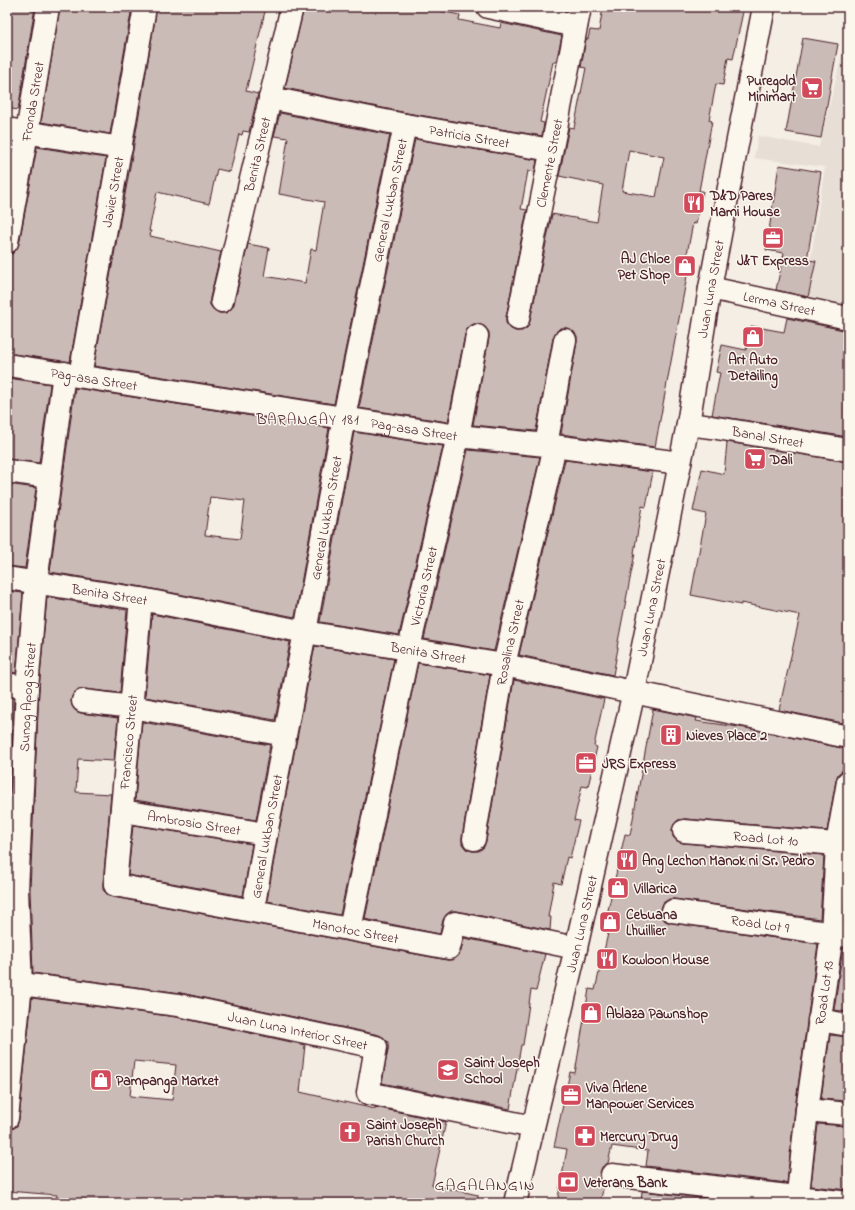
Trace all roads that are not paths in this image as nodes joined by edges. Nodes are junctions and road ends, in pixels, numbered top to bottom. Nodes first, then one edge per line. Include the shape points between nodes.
1 (48, 7) edge
2 (145, 7) edge
3 (292, 7) edge
4 (488, 7) edge
5 (764, 7) edge
6 (578, 16) edge
7 (270, 98) junction
8 (405, 125) junction
9 (17, 131) edge
10 (121, 148) junction
11 (551, 150) junction
12 (7, 242) edge
13 (710, 288) junction
14 (222, 301) dead end
15 (848, 318) edge
16 (518, 319) dead end
17 (477, 336) dead end
18 (565, 340) dead end
19 (7, 365) edge
20 (72, 374) junction
21 (344, 417) junction
22 (688, 424) junction
23 (458, 436) junction
24 (550, 446) junction
25 (848, 450) edge
26 (680, 463) junction
27 (7, 470) edge
28 (50, 477) junction
29 (7, 578) edge
30 (36, 582) junction
31 (141, 599) junction
32 (305, 632) junction
33 (409, 650) junction
34 (504, 665) junction
35 (17, 686) edge
36 (634, 692) junction
37 (82, 701) dead end
38 (132, 707) junction
39 (285, 735) junction
40 (848, 738) edge
41 (848, 782) edge
42 (15, 788) edge
43 (122, 811) junction
44 (684, 831) dead end
45 (266, 834) junction
46 (474, 839) dead end
47 (842, 845) edge
48 (115, 885) joint
49 (12, 889) edge
50 (253, 910) junction
51 (673, 911) dead end
52 (350, 929) junction
53 (840, 935) edge
54 (576, 948) junction
55 (14, 984) edge
56 (820, 1020) junction
57 (848, 1024) edge
58 (807, 1110) junction
59 (848, 1114) edge
60 (7, 1118) edge
61 (533, 1127) junction
62 (612, 1175) dead end
63 (798, 1200) edge
64 (515, 1203) edge
65 (848, 1203) edge

1 - 9 street, Fronda Street
2 - 10 street, Javier Street
3 - 7 street, Benita Street
4 - 6 street
5 - 13 street, Juan Luna Street
6 - 11 street, Clemente Street
7 - 8 street, Patricia Street
7 - 14 street, Benita Street
8 - 11 street, Patricia Street
8 - 21 street, General Lukban Street
9 - 10 street
9 - 12 street, Fronda Street
10 - 20 street, Javier Street
11 - 16 street, Clemente Street
13 - 15 street, Lerma Street
13 - 22 street, Juan Luna Street
17 - 23 street, Victoria Street
18 - 24 street, Rosalina Street
19 - 20 street, Pag-asa Street
20 - 21 street, Pag-asa Street
20 - 28 street, Sunog Apog Street
21 - 23 street, Pag-asa Street
21 - 32 street, General Lukban Street
22 - 25 street, Banal Street
22 - 26 street, Juan Luna Street
23 - 24 street, Pag-asa Street
23 - 33 street, Victoria Street
24 - 26 street, Pag-asa Street
24 - 34 street, Rosalina Street
26 - 36 street, Juan Luna Street
27 - 28 street
28 - 30 street, Sunog Apog Street
29 - 30 street, Benita Street
30 - 31 street, Benita Street
30 - 35 street, Sunog Apog Street
31 - 32 street, Benita Street
31 - 38 street, Francisco Street
32 - 33 street, Benita Street
32 - 39 street, General Lukban Street
33 - 34 street, Benita Street
33 - 52 street, Victoria Street
34 - 36 street, Benita Street
34 - 46 street, Rosalina Street
35 - 42 street, Sunog Apog Street
36 - 40 street, Benita Street
36 - 54 street, Juan Luna Street
37 - 38 street
38 - 39 street
38 - 43 street, Francisco Street
39 - 45 street, General Lukban Street
41 - 47 street, Road Lot 13
42 - 49 street, Sunog Apog Street
43 - 45 street, Ambrosio Street
43 - 48 street, Francisco Street
44 - 47 street, Road Lot 10
45 - 50 street, General Lukban Street
47 - 53 street, Road Lot 13
48 - 50 street, Manotoc Street
49 - 55 street, Sunog Apog Street
50 - 52 street, Manotoc Street
51 - 53 street, Road Lot 9
52 - 54 street, Manotoc Street via 449,948 455,923
53 - 56 street, Road Lot 13
54 - 61 street, Juan Luna Street
55 - 60 street, Sunog Apog Street
55 - 61 street, Juan Luna Interior Street via 178,1005 376,1047 368,1093
56 - 57 street
56 - 58 street, Road Lot 13
58 - 59 street
58 - 63 street, Road Lot 13
61 - 64 street, Juan Luna Street
62 - 63 street
63 - 65 street

